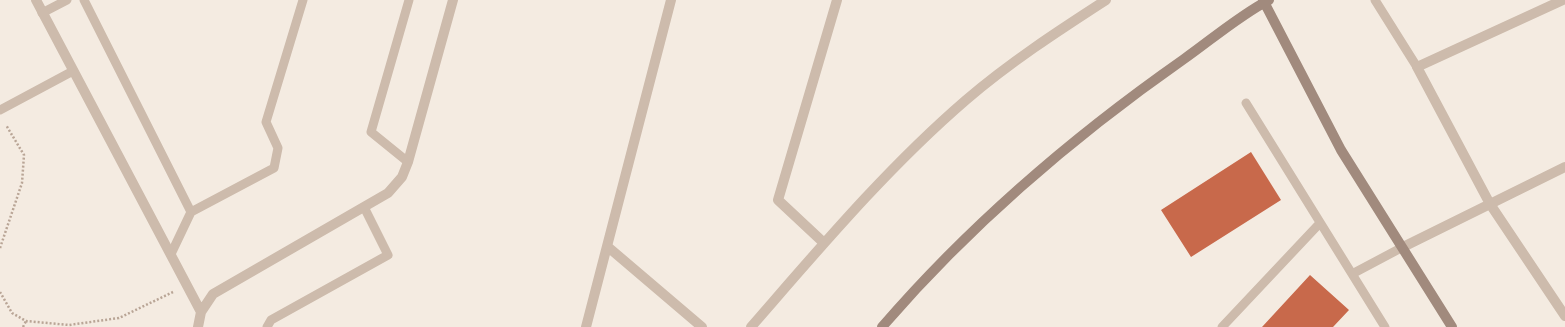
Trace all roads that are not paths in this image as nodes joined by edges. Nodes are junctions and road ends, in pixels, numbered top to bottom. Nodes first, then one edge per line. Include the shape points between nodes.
1 (36, 0) edge
2 (67, 0) edge
3 (84, 0) edge
4 (303, 0) edge
5 (409, 0) edge
6 (453, 0) edge
7 (671, 0) edge
8 (837, 0) edge
9 (1106, 0) edge
10 (1375, 0) edge
11 (1562, 0) edge
12 (1265, 1) edge
13 (42, 13) junction
14 (1417, 67) junction
15 (73, 71) junction
16 (1246, 103) dead end
17 (0, 110) edge
18 (408, 162) junction
19 (1565, 167) edge
20 (1490, 204) junction
21 (364, 207) junction
22 (192, 212) junction
23 (1320, 223) junction
24 (824, 243) junction
25 (608, 247) junction
26 (1401, 248) junction
27 (171, 254) junction
28 (1352, 274) junction
29 (201, 312) junction
30 (1565, 316) edge
31 (198, 327) edge
32 (267, 327) edge
33 (586, 327) edge
34 (702, 327) edge
35 (751, 327) edge
36 (882, 327) edge
37 (1222, 327) edge
38 (1385, 327) edge
39 (1452, 327) edge

1 - 13 street
2 - 13 lane
3 - 22 lane
4 - 22 lane via 266,122 278,148 274,168
5 - 18 lane via 371,132
6 - 18 street
7 - 25 street
8 - 24 street via 778,200
9 - 24 street via 1039,44 966,100 916,146
10 - 14 lane
11 - 14 street
12 - 26 street via 1341,150
12 - 36 street via 1079,136 1022,185 918,286
13 - 15 street
14 - 20 street
15 - 17 lane
15 - 27 street
16 - 23 lane
18 - 21 street via 402,177 388,193
19 - 20 street
20 - 26 street
20 - 30 street
21 - 29 street via 231,282 213,294
21 - 32 lane via 388,255 271,320
22 - 27 lane
23 - 28 lane
23 - 37 lane
24 - 35 street
25 - 33 street
25 - 34 street
26 - 28 lane
26 - 39 street
27 - 29 street
28 - 38 lane
29 - 31 street

